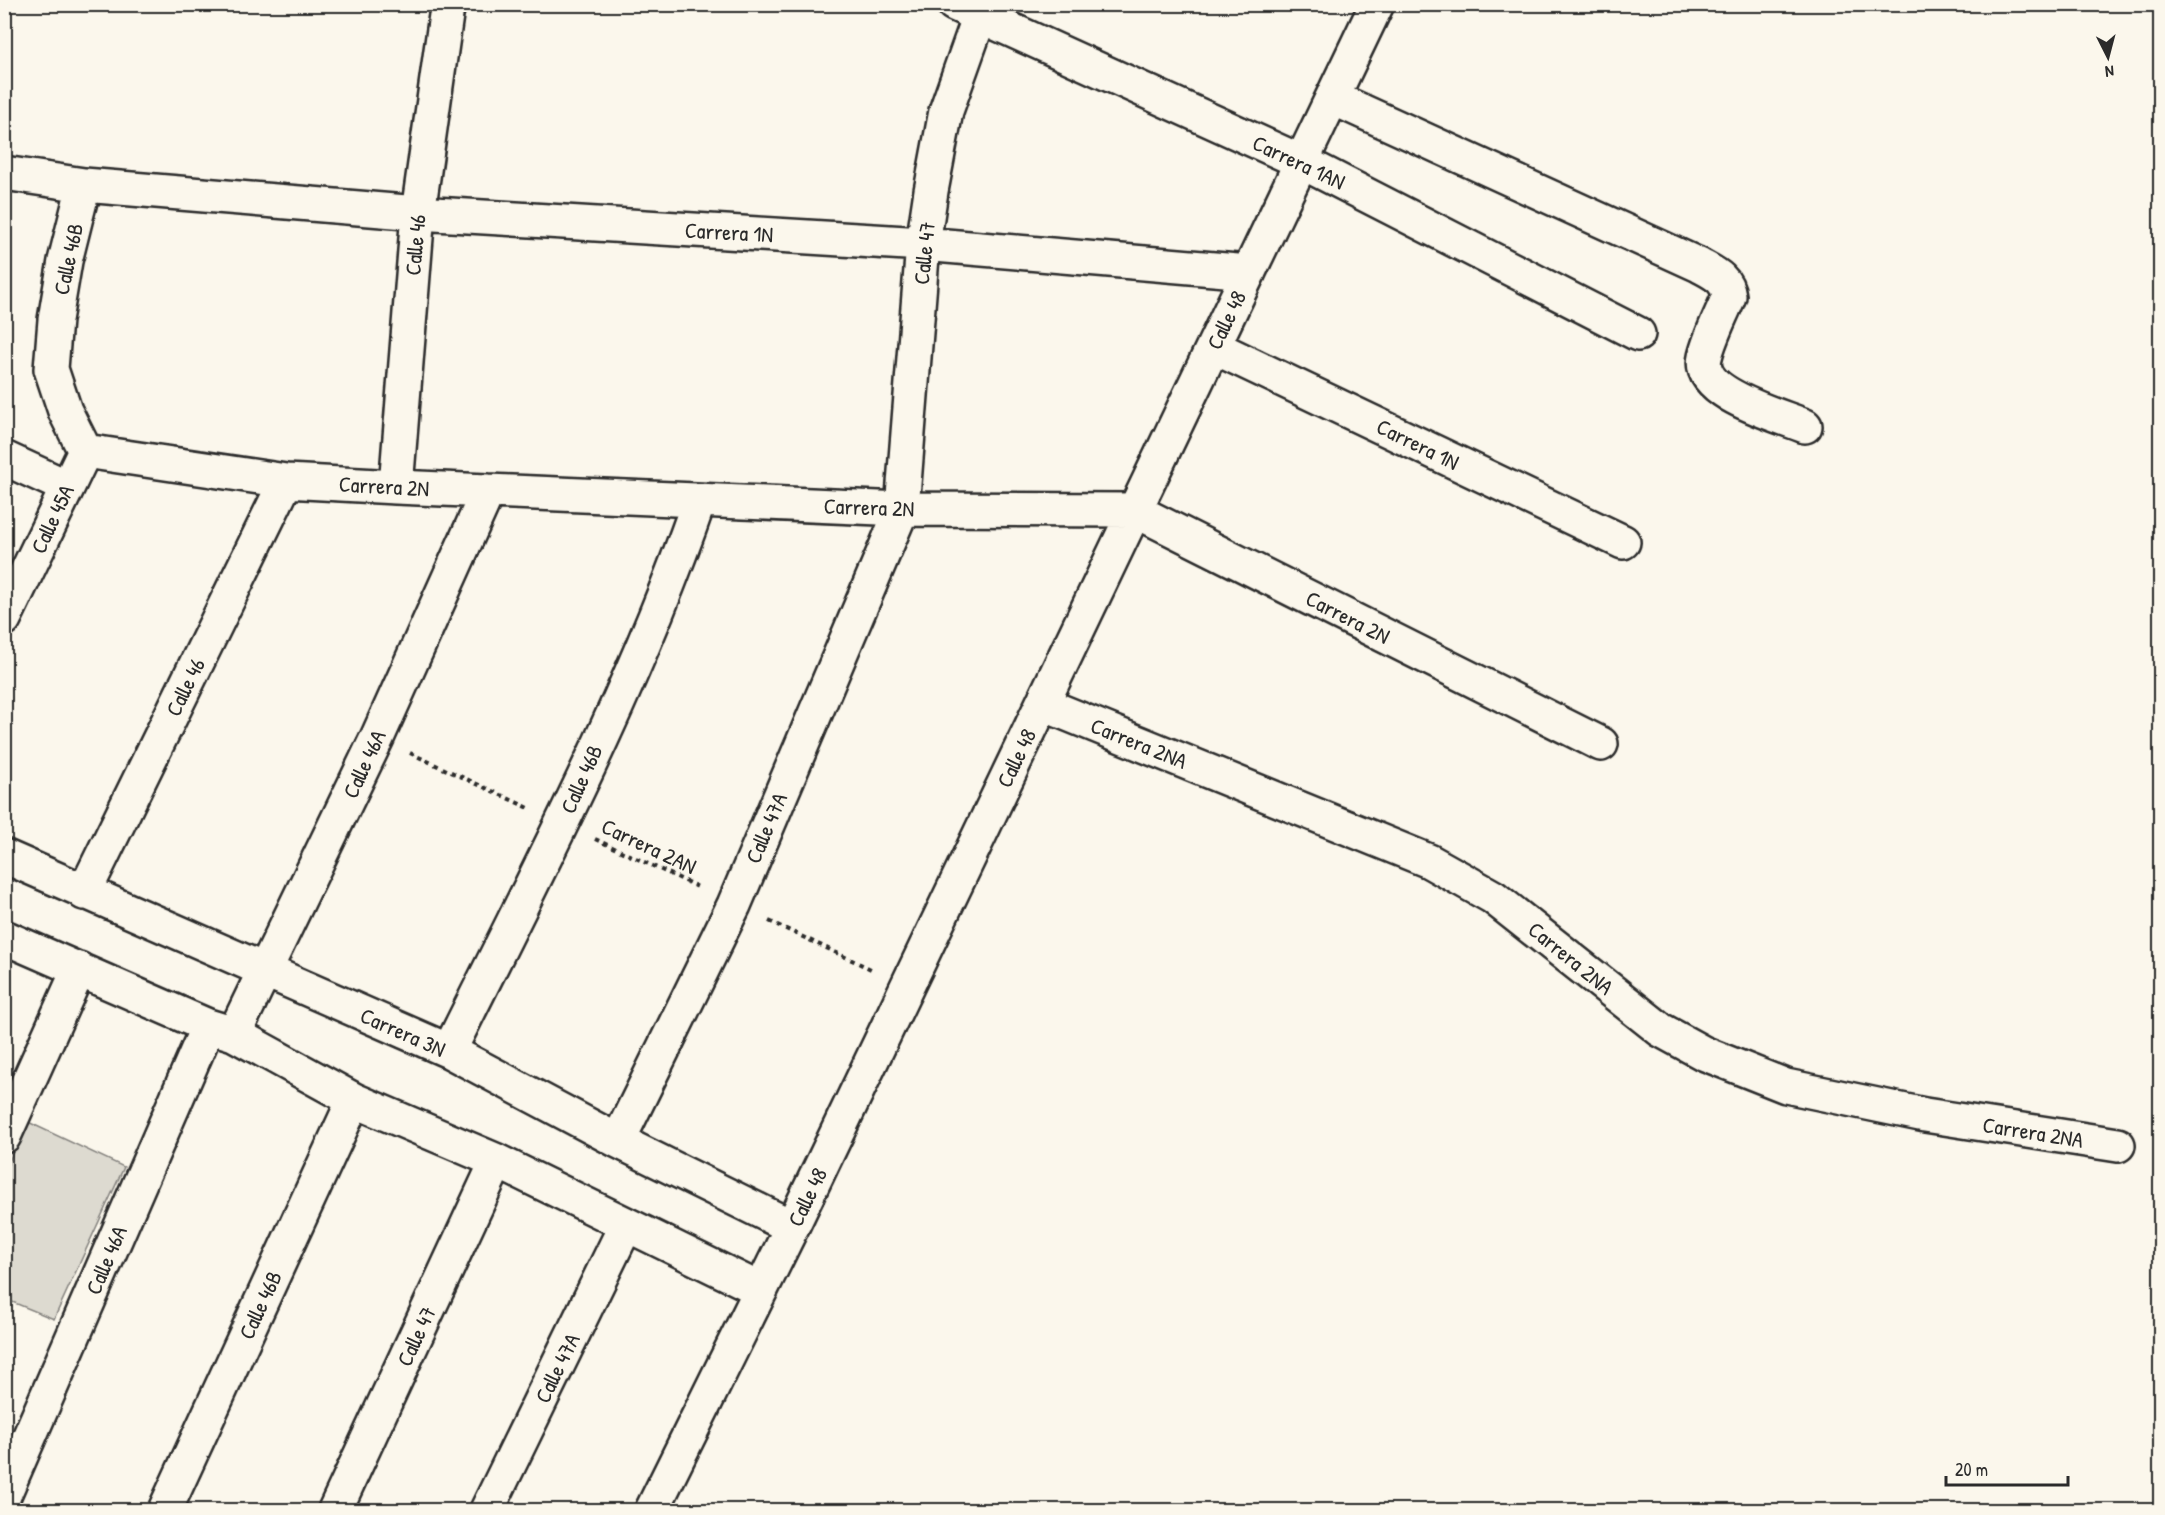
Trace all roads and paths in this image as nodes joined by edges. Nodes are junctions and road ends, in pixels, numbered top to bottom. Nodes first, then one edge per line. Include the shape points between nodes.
1 (1377, 4) edge
2 (442, 6) edge
3 (973, 8) edge
4 (1333, 98) junction
5 (1302, 162) junction
6 (4, 173) edge
7 (84, 185) junction
8 (418, 213) junction
9 (923, 244) junction
10 (1250, 272) junction
11 (1638, 334) dead end
12 (1214, 347) junction
13 (1805, 426) dead end
14 (85, 451) junction
15 (4, 458) edge
16 (286, 481) junction
17 (67, 487) junction
18 (396, 487) junction
19 (488, 491) junction
20 (699, 501) junction
21 (902, 509) junction
22 (1134, 510) junction
23 (1623, 542) dead end
24 (4, 620) edge
25 (1043, 704) junction
26 (376, 738) junction
27 (1601, 744) dead end
28 (562, 823) junction
29 (4, 856) edge
30 (84, 893) junction
31 (734, 904) junction
32 (4, 936) edge
33 (79, 969) junction
34 (266, 971) junction
35 (908, 986) junction
36 (221, 1030) junction
37 (449, 1051) junction
38 (354, 1101) junction
39 (4, 1136) edge
40 (618, 1141) junction
41 (2118, 1145) dead end
42 (497, 1161) junction
43 (626, 1225) junction
44 (792, 1227) junction
45 (761, 1290) junction
46 (4, 1495) edge
47 (165, 1510) edge
48 (335, 1510) edge
49 (488, 1510) edge
50 (652, 1510) edge

1 - 4 street, Calle 48
2 - 8 street, Calle 46
3 - 5 street, Carrera 1AN
3 - 9 street, Calle 47 via 946,111
4 - 5 street, Calle 48
4 - 13 street via 1718,276 1729,296 1705,358 1710,380 1729,394
5 - 10 street, Calle 48
5 - 11 street, Carrera 1AN
6 - 7 street
7 - 8 street, Carrera 1N
7 - 14 street, Calle 46B via 65,261 51,369 65,411
8 - 9 street, Carrera 1N
8 - 18 street, Calle 46
9 - 10 street, Carrera 1N
9 - 21 street, Calle 47
10 - 12 street, Calle 48
12 - 22 street, Calle 48
12 - 23 street, Carrera 1N
14 - 16 street, Carrera 2N
14 - 17 street, Calle 45A
15 - 17 street
16 - 18 street, Carrera 2N
16 - 30 street, Calle 46
17 - 24 street, Calle 45A
18 - 19 street, Carrera 2N
19 - 20 street, Carrera 2N
19 - 26 street, Calle 46A
20 - 21 street, Carrera 2N
20 - 28 street, Calle 46B via 672,579
21 - 22 street, Carrera 2N
21 - 31 street, Calle 47A
22 - 25 street, Calle 48
22 - 27 street, Carrera 2N
25 - 35 street, Calle 48
25 - 41 street, Carrera 2NA via 1429,861 1493,897 1661,1030 1703,1053 1786,1086 1925,1115
26 - 28 path, Carrera 2AN
26 - 34 street, Calle 46A
28 - 31 path, Carrera 2AN
28 - 37 street, Calle 46B
29 - 30 street, Carrera 3N
30 - 34 street, Carrera 3N
31 - 35 path, Carrera 2AN
31 - 40 street, Calle 47A
32 - 33 street
33 - 36 street
33 - 39 street
34 - 36 street, Calle 46A
34 - 37 street, Carrera 3N
35 - 44 street, Calle 48
36 - 38 street
36 - 46 street, Calle 46A
37 - 40 street, Carrera 3N
38 - 42 street
38 - 47 street, Calle 46B
40 - 44 street, Carrera 3N
42 - 43 street
42 - 48 street, Calle 47
43 - 45 street
43 - 49 street, Calle 47A
44 - 45 street, Calle 48
45 - 50 street, Calle 48

